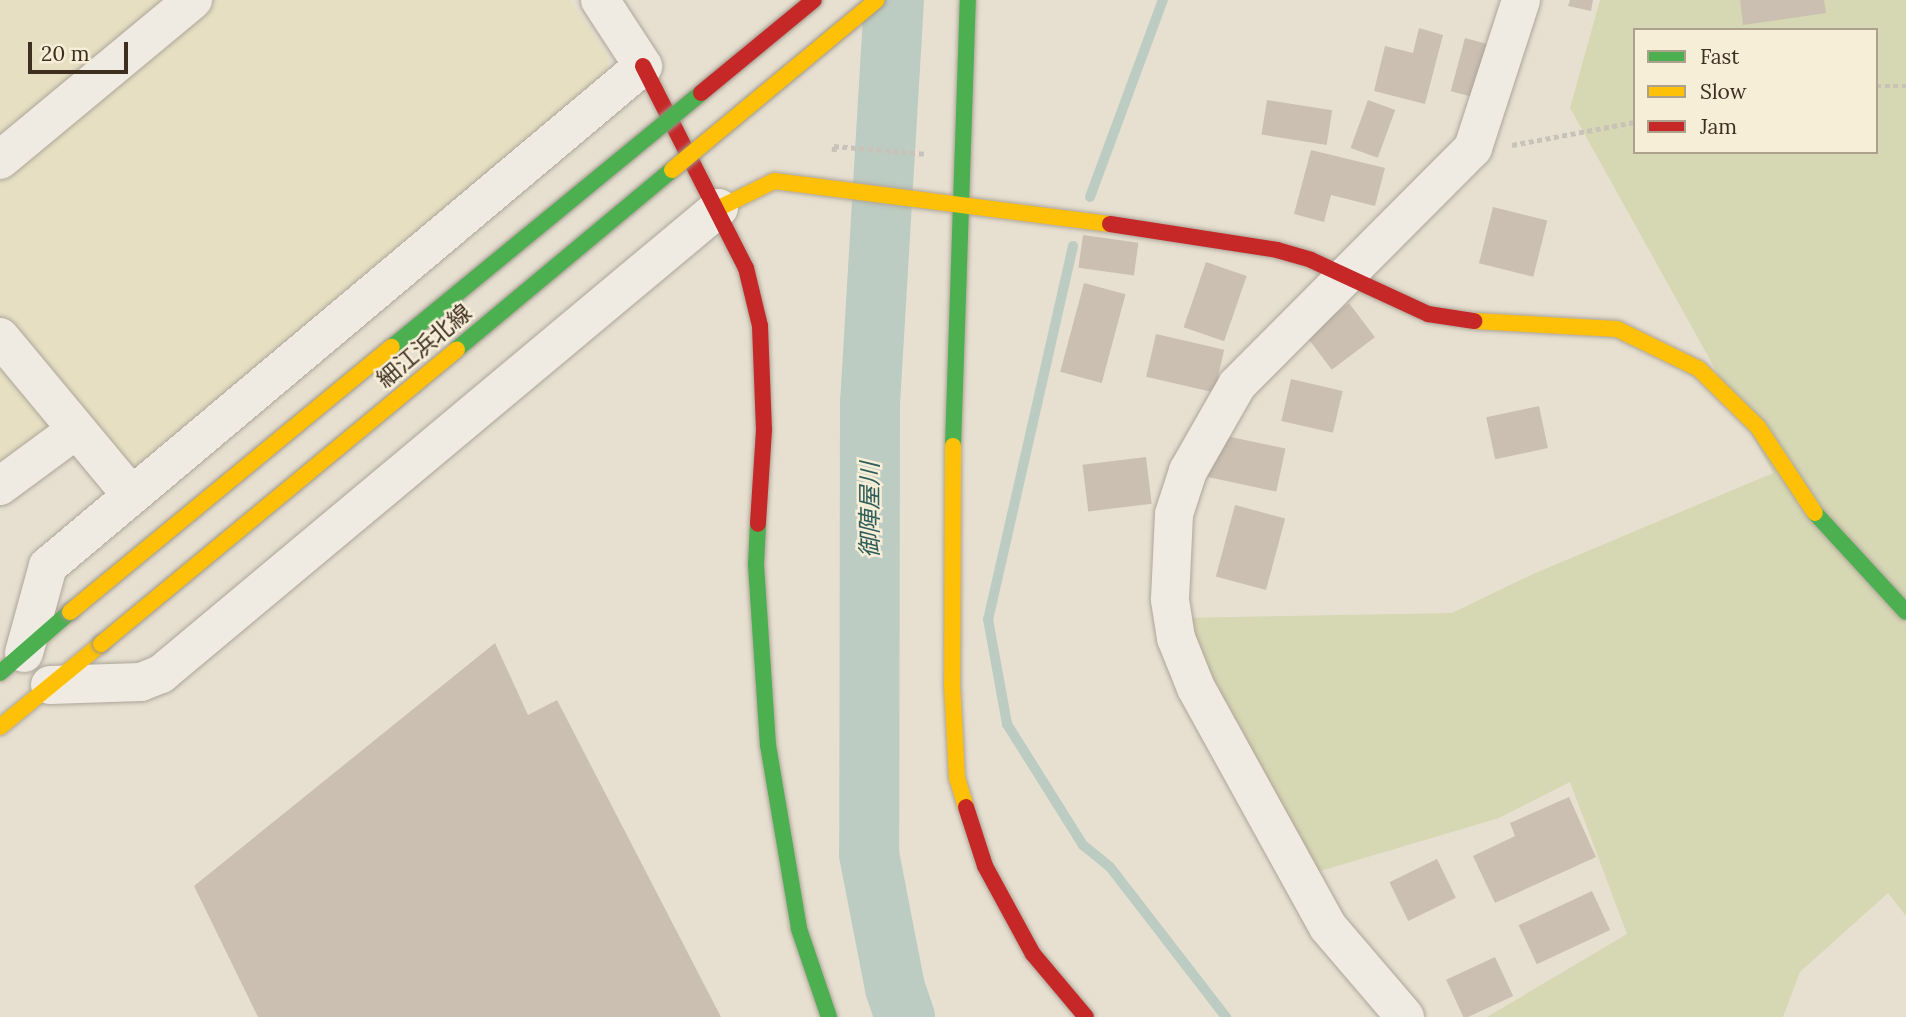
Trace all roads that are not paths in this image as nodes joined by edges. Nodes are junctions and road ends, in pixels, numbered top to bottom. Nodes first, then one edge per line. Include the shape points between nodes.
1 (193, 0) edge
2 (600, 0) edge
3 (814, 0) edge
4 (877, 0) edge
5 (968, 0) edge
6 (1521, 0) edge
7 (643, 66) junction
8 (0, 160) edge
9 (964, 206) junction
10 (719, 208) junction
11 (1347, 277) junction
12 (0, 337) edge
13 (76, 430) junction
14 (0, 486) edge
15 (131, 495) junction
16 (1906, 612) edge
17 (12, 663) edge
18 (50, 685) junction
19 (0, 727) edge
20 (829, 1017) edge
21 (1086, 1017) edge
22 (1405, 1017) edge

1 - 8 street
2 - 7 street
3 - 17 street, 細江浜北線, bridge
4 - 18 street, 細江浜北線, bridge
5 - 9 street
6 - 11 street via 1473,148
7 - 10 street
7 - 15 street
9 - 10 street via 774,181
9 - 11 street via 1006,207 1277,250
9 - 21 street via 953,458 952,683 957,778 985,866 1033,954
10 - 18 street via 161,674 141,682
10 - 20 street via 746,268 760,326 764,430 756,565 768,746 799,929
11 - 16 street via 1428,314 1513,326 1617,329 1699,369 1758,427 1812,509
11 - 22 street via 1258,358 1211,424 1174,513 1170,599 1176,638 1196,688 1304,888 1328,927
12 - 13 street
13 - 14 street
13 - 15 street
15 - 17 street via 48,566
18 - 19 street, 細江浜北線

